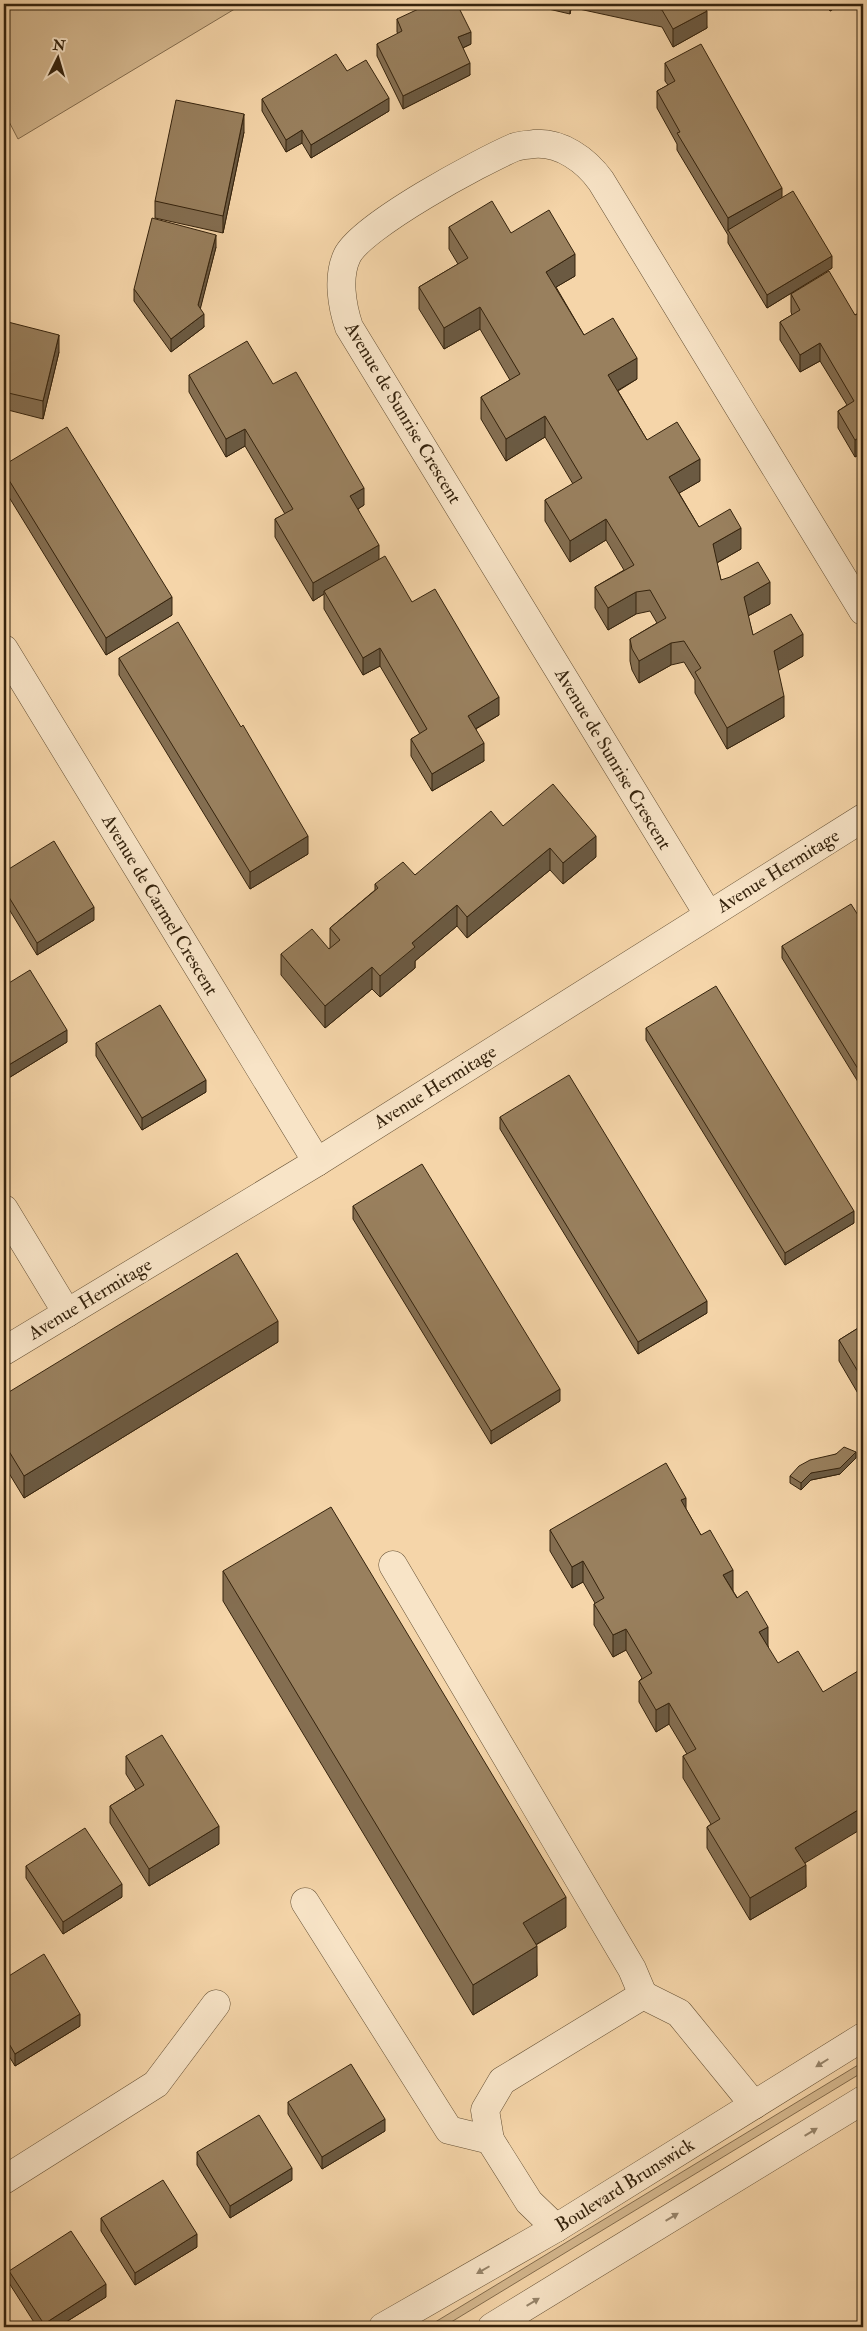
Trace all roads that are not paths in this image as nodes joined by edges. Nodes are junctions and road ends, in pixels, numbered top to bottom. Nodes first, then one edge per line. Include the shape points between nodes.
1 (863, 611) edge
2 (4, 649) edge
3 (863, 818) edge
4 (708, 914) junction
5 (317, 1162) junction
6 (4, 1208) edge
7 (67, 1314) junction
8 (4, 1351) edge
9 (393, 1565) dead end
10 (305, 1902) dead end
11 (643, 1995) junction
12 (216, 2004) dead end
13 (863, 2037) edge
14 (863, 2100) edge
15 (754, 2105) junction
16 (490, 2140) junction
17 (4, 2180) edge
18 (556, 2228) junction
19 (383, 2327) edge
20 (492, 2327) edge

1 - 4 street, Avenue de Sunrise Crescent via 601,181 579,157 551,146 517,147 422,196 357,242 347,257 343,276 342,294 349,327
2 - 5 street, Avenue de Carmel Crescent
3 - 4 street, Avenue Hermitage
4 - 5 street, Avenue Hermitage
5 - 7 street, Avenue Hermitage
6 - 7 street
7 - 8 street, Avenue Hermitage
9 - 11 street via 632,1969
10 - 16 street via 449,2130
11 - 15 street via 679,2013
11 - 16 street via 502,2081 485,2110
12 - 17 street via 156,2084
13 -> 15 street, Boulevard Brunswick
20 -> 14 street
15 - 18 street, Boulevard Brunswick
16 - 18 street via 529,2202
18 -> 19 street, Boulevard Brunswick

